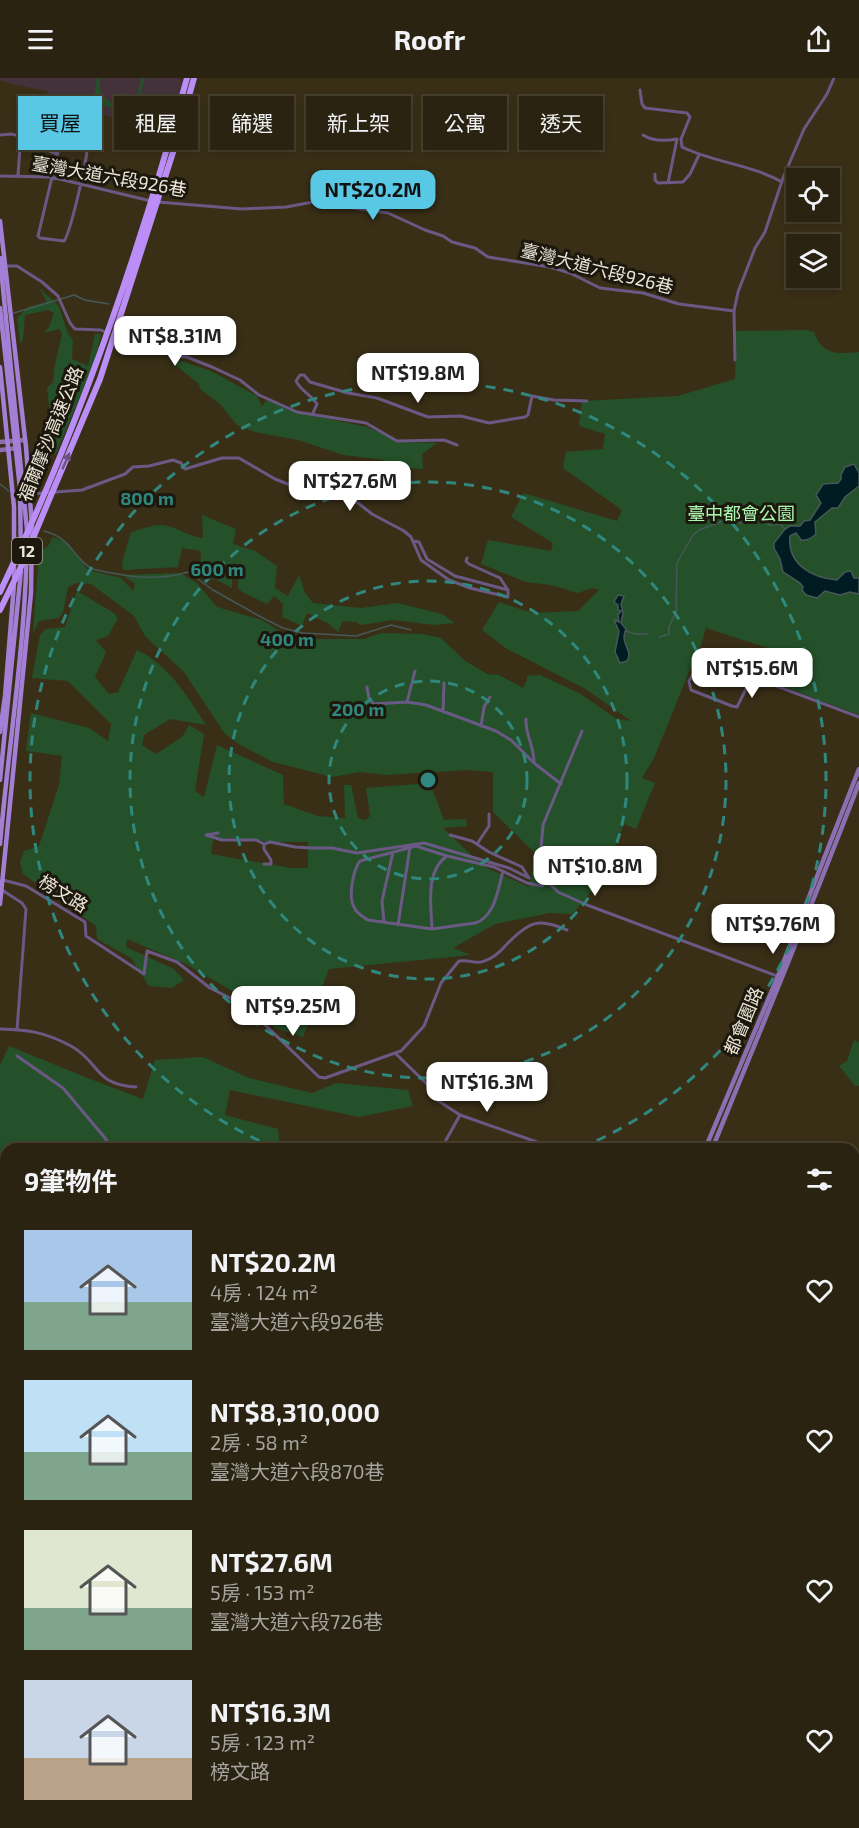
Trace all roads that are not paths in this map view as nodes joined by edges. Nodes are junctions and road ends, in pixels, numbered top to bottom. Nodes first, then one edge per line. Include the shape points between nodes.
1 (187, 78) edge
2 (194, 78) edge
3 (834, 78) edge
4 (640, 90) dead end
5 (0, 135) edge
6 (643, 135) dead end
7 (18, 138) edge
8 (19, 150) edge
9 (48, 150) edge
10 (58, 150) edge
11 (88, 150) edge
12 (57, 154) junction
13 (699, 155) junction
14 (656, 174) dead end
15 (18, 175) junction
16 (0, 176) edge
17 (51, 177) junction
18 (783, 180) junction
19 (668, 183) junction
20 (80, 184) junction
21 (0, 221) edge
22 (0, 258) edge
23 (5, 266) junction
24 (0, 308) edge
25 (734, 311) junction
26 (735, 360) dead end
27 (0, 367) edge
28 (587, 401) dead end
29 (313, 413) junction
30 (20, 441) junction
31 (0, 442) edge
32 (7, 442) junction
33 (457, 445) dead end
34 (21, 447) junction
35 (8, 449) junction
36 (0, 450) edge
37 (30, 494) junction
38 (413, 541) junction
39 (467, 558) dead end
40 (508, 590) junction
41 (0, 592) edge
42 (0, 610) edge
43 (415, 671) dead end
44 (694, 672) dead end
45 (444, 682) dead end
46 (367, 687) dead end
47 (490, 697) dead end
48 (407, 702) junction
49 (444, 712) junction
50 (859, 717) edge
51 (526, 719) dead end
52 (481, 726) junction
53 (582, 731) dead end
54 (0, 732) edge
55 (534, 763) junction
56 (859, 769) edge
57 (0, 780) edge
58 (859, 783) edge
59 (561, 784) junction
60 (489, 814) dead end
61 (218, 833) dead end
62 (450, 835) dead end
63 (0, 844) edge
64 (264, 844) junction
65 (477, 844) junction
66 (410, 847) junction
67 (393, 852) junction
68 (447, 856) junction
69 (264, 864) dead end
70 (503, 871) junction
71 (3, 879) junction
72 (547, 881) junction
73 (1, 890) edge
74 (0, 904) edge
75 (384, 922) junction
76 (398, 925) junction
77 (432, 929) junction
78 (567, 930) dead end
79 (780, 977) junction
80 (0, 1029) edge
81 (17, 1030) junction
82 (395, 1053) junction
83 (17, 1056) dead end
84 (136, 1087) dead end
85 (460, 1115) junction
86 (108, 1143) edge
87 (444, 1143) edge
88 (540, 1143) edge
89 (708, 1143) edge
90 (714, 1143) edge

1 - 41 highway, 福爾摩沙高速公路, bridge via 130,266 87,390
42 -> 2 highway, 福爾摩沙高速公路, bridge via 100,379
3 - 18 street via 804,129
4 - 13 street via 645,108 687,113 689,120 680,143
5 - 7 street
6 - 19 street via 677,139
8 - 15 street
9 - 12 street
10 - 12 street
11 - 20 street
12 - 17 street
13 - 18 street
13 - 19 street via 683,182
14 - 19 street via 658,183
15 - 16 street, 臺灣大道六段926巷
15 - 17 street, 臺灣大道六段926巷
17 - 20 street, 臺灣大道六段926巷
17 - 20 street via 40,238 60,242 67,238
18 - 25 street
20 - 25 street, 臺灣大道六段926巷 via 148,200 214,208 286,207 313,202 388,213 452,242 475,248 488,257 550,267 600,288
21 - 23 main road, 12
22 - 30 main road, 12
23 - 29 street via 17,266 42,282 60,300 75,329 101,330 132,347 157,346 172,356 187,357 240,380 284,407
23 - 30 main road, 12
24 - 30 main road, 12
25 - 26 street
27 - 32 main road, 12
28 - 29 street via 532,396 525,417 489,423 460,416 416,414 377,399 310,382 300,375 298,385 317,404
29 - 33 street via 366,423 397,441 444,440
30 - 32 street
30 - 34 main road, 12
31 - 32 street
32 - 35 main road, 12
34 - 35 street
34 - 37 main road, 12
34 - 57 main road, 12 via 22,556
34 - 63 main road, 12 via 27,556
35 - 36 street
35 - 54 main road, 12 via 15,573
37 - 38 street via 82,490 125,474 133,467 173,460 185,469 230,457 308,492 326,492 358,503 404,531
37 - 71 main road, 12 via 31,593
38 - 40 street via 419,542 427,558 455,576
38 - 40 street via 421,560 454,583 503,597 508,597
39 - 40 street via 469,564 500,578
43 - 48 street
44 - 50 street via 689,681 691,690 732,706 737,707 756,678
45 - 49 street
46 - 48 street via 374,704
47 - 52 street
48 - 49 street
49 - 52 street
51 - 55 street
52 - 55 street via 511,740
53 - 59 street
55 - 59 street
56 - 79 street, 都會園路
58 - 79 street, 都會園路
59 - 72 street via 540,840 540,860
60 - 65 street via 489,826
61 - 64 street via 207,835
62 - 65 street
64 - 65 street via 357,853 424,843 508,867 529,878 522,867
64 - 69 street via 271,860 271,864
66 - 67 street
66 - 68 street via 427,848
66 - 76 street
67 - 75 street via 382,901
67 - 75 street via 360,861 352,890 353,907 358,913 368,920
68 - 70 street
68 - 77 street via 439,861 430,891
70 - 72 street via 527,883 542,886
70 - 77 street via 486,917 475,923
71 - 73 main road, 12
71 - 82 street, 榜文路 via 26,886 85,922 86,936 144,974 147,951 177,962 258,1018 319,1077
72 - 79 street via 558,892 587,905
73 - 74 main road, 12
73 - 81 street via 26,909
75 - 76 street
76 - 77 street
78 - 82 street via 542,921 530,924 492,958 480,963 459,961 441,983 424,1026
79 - 89 street, 都會園路
79 - 90 street, 都會園路
80 - 81 street
81 - 84 street via 36,1031 72,1047 104,1079
82 - 85 street via 429,1086 437,1100
83 - 86 street via 63,1088
85 - 87 street
85 - 88 street

